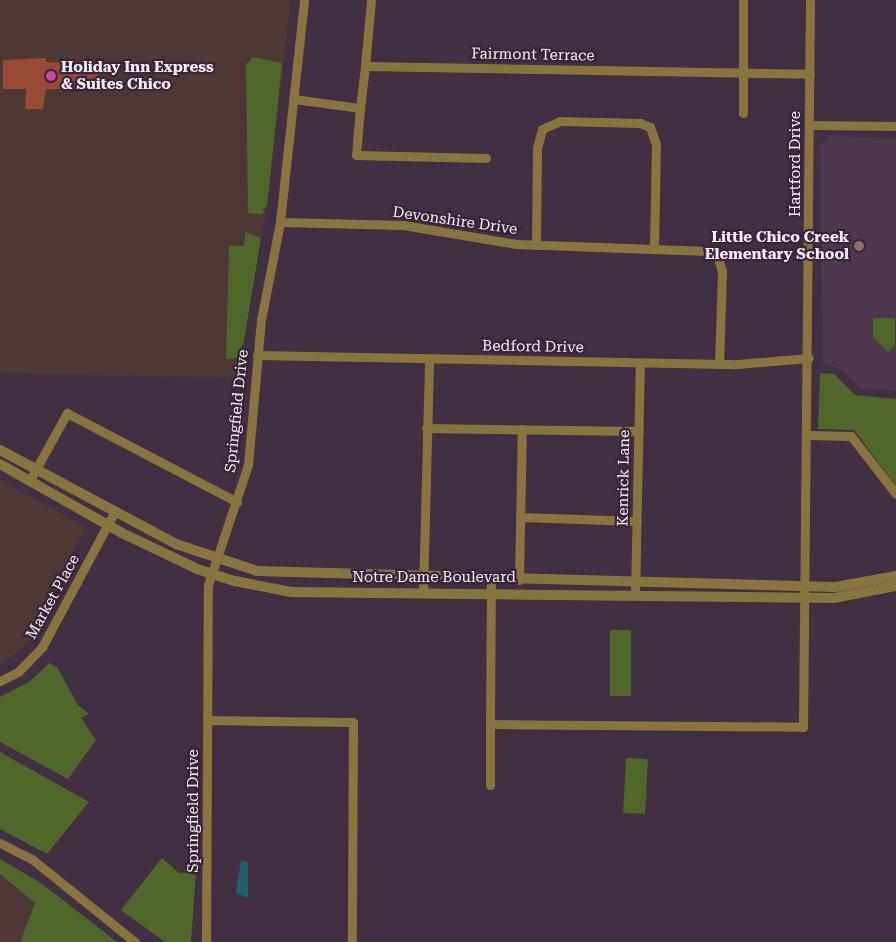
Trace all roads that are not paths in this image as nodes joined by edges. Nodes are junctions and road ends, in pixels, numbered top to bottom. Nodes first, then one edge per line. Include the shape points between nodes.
1 (304, 0) edge
2 (371, 0) edge
3 (743, 0) edge
4 (810, 0) edge
5 (365, 66) junction
6 (743, 72) junction
7 (810, 74) junction
8 (294, 99) junction
9 (360, 108) junction
10 (743, 113) dead end
11 (809, 125) junction
12 (896, 126) edge
13 (486, 158) dead end
14 (280, 222) junction
15 (536, 245) junction
16 (654, 248) junction
17 (257, 355) junction
18 (809, 358) junction
19 (429, 359) junction
20 (640, 363) junction
21 (718, 364) junction
22 (426, 428) junction
23 (522, 429) junction
24 (639, 431) junction
25 (808, 435) junction
26 (0, 450) edge
27 (0, 464) edge
28 (36, 470) junction
29 (30, 480) junction
30 (896, 494) edge
31 (237, 502) junction
32 (114, 514) junction
33 (520, 517) junction
34 (637, 521) junction
35 (108, 526) junction
36 (215, 560) junction
37 (211, 574) junction
38 (896, 576) edge
39 (424, 578) junction
40 (491, 579) junction
41 (519, 580) junction
42 (636, 582) junction
43 (806, 586) junction
44 (896, 586) edge
45 (424, 593) junction
46 (491, 594) junction
47 (636, 595) junction
48 (806, 597) junction
49 (0, 681) edge
50 (208, 720) junction
51 (490, 724) junction
52 (490, 785) dead end
53 (0, 843) edge
54 (136, 942) edge
55 (206, 942) edge
56 (352, 942) edge

1 - 8 street, Springfield Drive
2 - 5 street
3 - 6 street
4 - 7 street, Hartford Drive
5 - 6 street, Fairmont Terrace
5 - 9 street
6 - 7 street, Fairmont Terrace
6 - 10 street
7 - 11 street, Hartford Drive
8 - 9 street
8 - 14 street, Springfield Drive
9 - 13 street via 356,155
11 - 12 street
11 - 18 street, Hartford Drive
14 - 15 street, Devonshire Drive via 403,225
14 - 17 street, Springfield Drive
15 - 16 street, Devonshire Drive
15 - 16 street, Devonshire Drive via 537,148 542,129 560,121 640,123 650,127 656,144
16 - 21 street via 709,251 721,262
17 - 19 street, Bedford Drive
17 - 31 street, Springfield Drive via 248,465
18 - 21 street, Bedford Drive
18 - 25 street, Hartford Drive
19 - 20 street, Bedford Drive
19 - 22 street
20 - 21 street, Bedford Drive
20 - 24 street, Kenrick Lane
22 - 23 street
22 - 39 street
23 - 24 street
23 - 33 street
24 - 34 street, Kenrick Lane
25 - 30 street via 851,436
25 - 43 street, Hartford Drive
26 - 28 street, Notre Dame Boulevard
27 - 29 street, Notre Dame Boulevard
28 - 29 street
28 - 31 street via 68,414
28 - 32 street, Notre Dame Boulevard
29 - 35 street, Notre Dame Boulevard
31 - 36 street, Springfield Drive
32 - 35 street, Market Place
32 - 36 street, Notre Dame Boulevard
33 - 34 street
33 - 41 street
34 - 42 street, Kenrick Lane
35 - 37 street, Notre Dame Boulevard
35 - 49 street, Market Place via 42,647 18,672
36 - 37 street, Springfield Drive
36 - 39 street, Notre Dame Boulevard via 283,574
37 - 45 street, Notre Dame Boulevard via 291,592
37 - 50 street, Springfield Drive via 207,605
38 - 43 street, Notre Dame Boulevard via 836,587
39 - 40 street, Notre Dame Boulevard
39 - 45 street
40 - 41 street, Notre Dame Boulevard
40 - 46 street
41 - 42 street, Notre Dame Boulevard
42 - 43 street, Notre Dame Boulevard
42 - 47 street, Kenrick Lane
43 - 48 street, Hartford Drive
44 - 48 street, Notre Dame Boulevard via 854,596
45 - 46 street, Notre Dame Boulevard
46 - 47 street, Notre Dame Boulevard
46 - 51 street
47 - 48 street, Notre Dame Boulevard
48 - 51 street, Hartford Drive via 804,727
50 - 55 street, Springfield Drive
50 - 56 street via 353,722
51 - 52 street
53 - 54 street via 33,860

